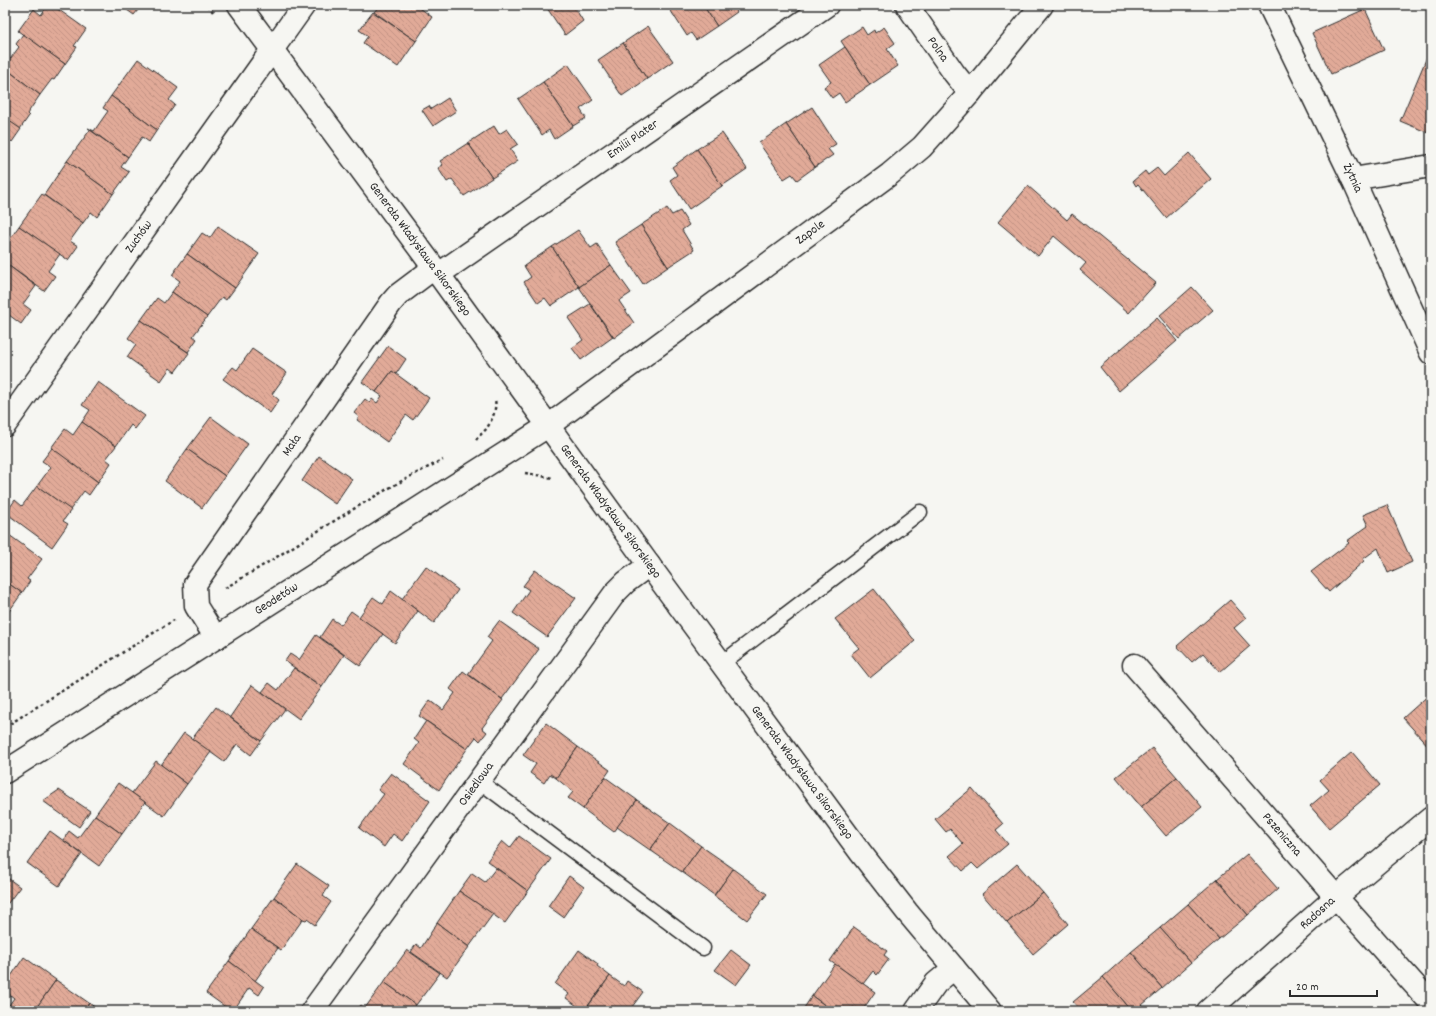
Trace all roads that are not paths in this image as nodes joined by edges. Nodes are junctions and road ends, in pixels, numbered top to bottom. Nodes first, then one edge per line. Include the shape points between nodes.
1 (239, 5) edge
2 (304, 5) edge
3 (827, 5) edge
4 (907, 5) edge
5 (1042, 5) edge
6 (1270, 5) edge
7 (272, 50) junction
8 (970, 93) junction
9 (1431, 166) edge
10 (1353, 179) junction
11 (436, 271) junction
12 (1431, 352) edge
13 (5, 425) edge
14 (548, 426) junction
15 (920, 512) dead end
16 (649, 565) junction
17 (216, 638) junction
18 (721, 664) junction
19 (1134, 665) dead end
20 (5, 772) edge
21 (479, 781) junction
22 (1431, 818) edge
23 (1336, 897) junction
24 (703, 948) dead end
25 (954, 968) junction
26 (1431, 1004) edge
27 (312, 1011) edge
28 (916, 1011) edge
29 (990, 1011) edge
30 (1208, 1011) edge

1 - 7 street, Generała Władysława Sikorskiego
2 - 7 street, Zuchów
3 - 11 street, Emilii Plater
4 - 8 street, Polna
5 - 8 street, Zapole
6 - 10 street, Żytnia
7 - 11 street, Generała Władysława Sikorskiego
7 - 13 street, Zuchów
8 - 14 street, Zapole via 922,147 890,174
9 - 10 street
10 - 12 street, Żytnia
11 - 14 street, Generała Władysława Sikorskiego
11 - 17 street, Mała via 398,295 391,303 195,584 196,606
14 - 16 street, Generała Władysława Sikorskiego
14 - 17 street, Geodetów
15 - 18 lane
16 - 18 street, Generała Władysława Sikorskiego
16 - 21 street, Osiedlowa via 615,593
17 - 20 street, Geodetów
18 - 25 street, Generała Władysława Sikorskiego via 861,853
19 - 23 street, Pszeniczna
21 - 24 lane
21 - 27 street, Osiedlowa
22 - 23 street, Radosna
23 - 26 street, Pszeniczna
23 - 30 street, Radosna
25 - 28 street via 936,983
25 - 29 street, Generała Władysława Sikorskiego

